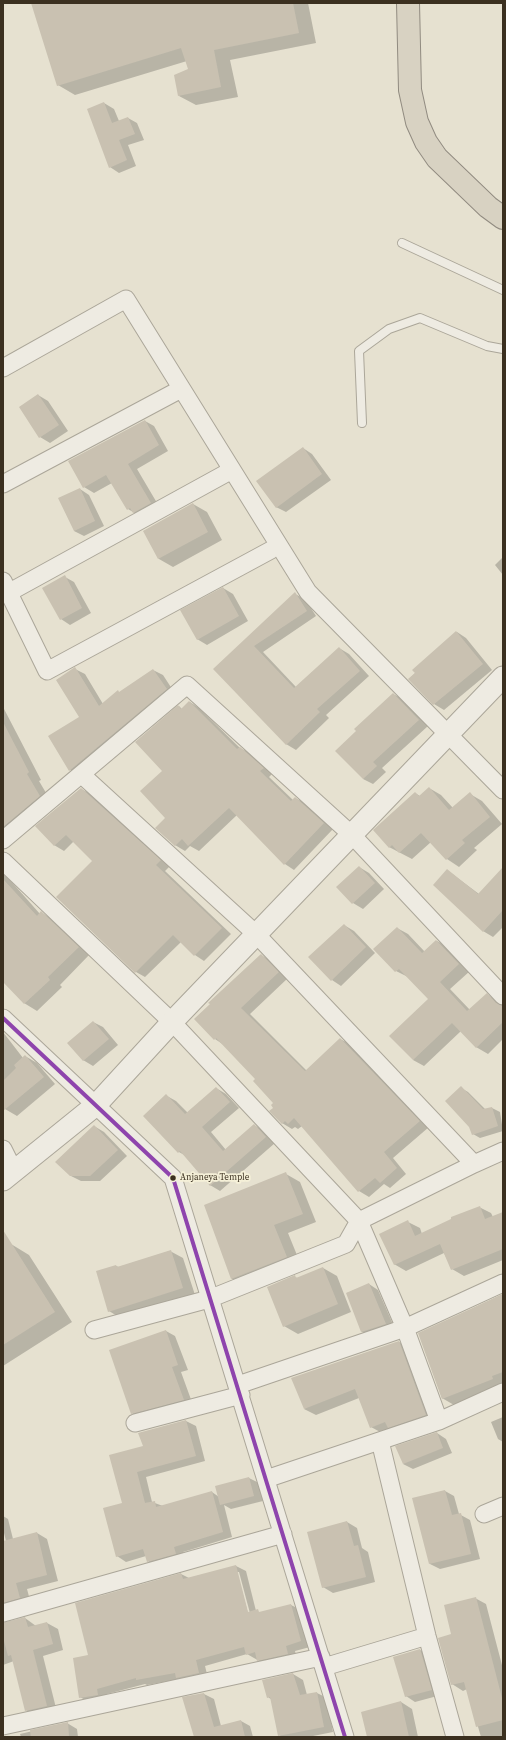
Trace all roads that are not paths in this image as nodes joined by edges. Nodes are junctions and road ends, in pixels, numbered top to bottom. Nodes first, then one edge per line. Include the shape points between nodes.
1 (408, 3) edge
2 (503, 218) edge
3 (402, 243) dead end
4 (503, 290) edge
5 (503, 349) edge
6 (3, 368) edge
7 (181, 388) junction
8 (362, 423) dead end
9 (232, 470) junction
10 (3, 484) edge
11 (271, 550) dead end
12 (6, 587) edge
13 (503, 677) edge
14 (447, 735) junction
15 (82, 775) junction
16 (503, 790) edge
17 (352, 836) junction
18 (3, 840) edge
19 (3, 861) edge
20 (256, 934) junction
21 (503, 996) edge
22 (3, 1018) edge
23 (172, 1022) junction
24 (96, 1105) junction
25 (3, 1149) edge
26 (503, 1151) edge
27 (474, 1164) junction
28 (8, 1176) edge
29 (359, 1221) junction
30 (503, 1283) edge
31 (209, 1299) junction
32 (405, 1328) junction
33 (94, 1330) dead end
34 (239, 1390) junction
35 (503, 1392) edge
36 (439, 1421) junction
37 (135, 1423) dead end
38 (380, 1441) junction
39 (266, 1479) junction
40 (503, 1506) edge
41 (484, 1514) dead end
42 (283, 1534) junction
43 (3, 1613) edge
44 (427, 1636) junction
45 (322, 1662) junction
46 (3, 1726) edge
47 (345, 1737) edge
48 (455, 1737) edge

1 - 2 highway via 410,90 417,122 426,142 438,158 488,207
3 - 4 lane
5 - 8 lane via 487,346 420,318 389,329 359,351
6 - 7 street via 126,299
7 - 9 street
7 - 10 street
9 - 12 street
9 - 14 street via 308,592
11 - 12 street via 47,671
13 - 14 street
14 - 16 street
14 - 17 street
15 - 17 street via 187,685
15 - 18 street
15 - 20 street
17 - 20 street
17 - 21 street
19 - 23 street
20 - 23 street
20 - 27 street
22 - 24 street
23 - 24 street
23 - 29 street
24 - 28 street
24 - 31 street via 173,1178
25 - 28 street
26 - 27 street
27 - 29 street
29 - 31 street via 346,1244
29 - 32 street
30 - 32 street
31 - 33 street
31 - 34 street
32 - 34 street
32 - 36 street
34 - 37 street
34 - 39 street
35 - 36 street
36 - 38 street
38 - 39 street
38 - 44 street
39 - 42 street
40 - 41 street
42 - 43 street
42 - 45 street
44 - 45 street
44 - 48 street
45 - 46 street
45 - 47 street

